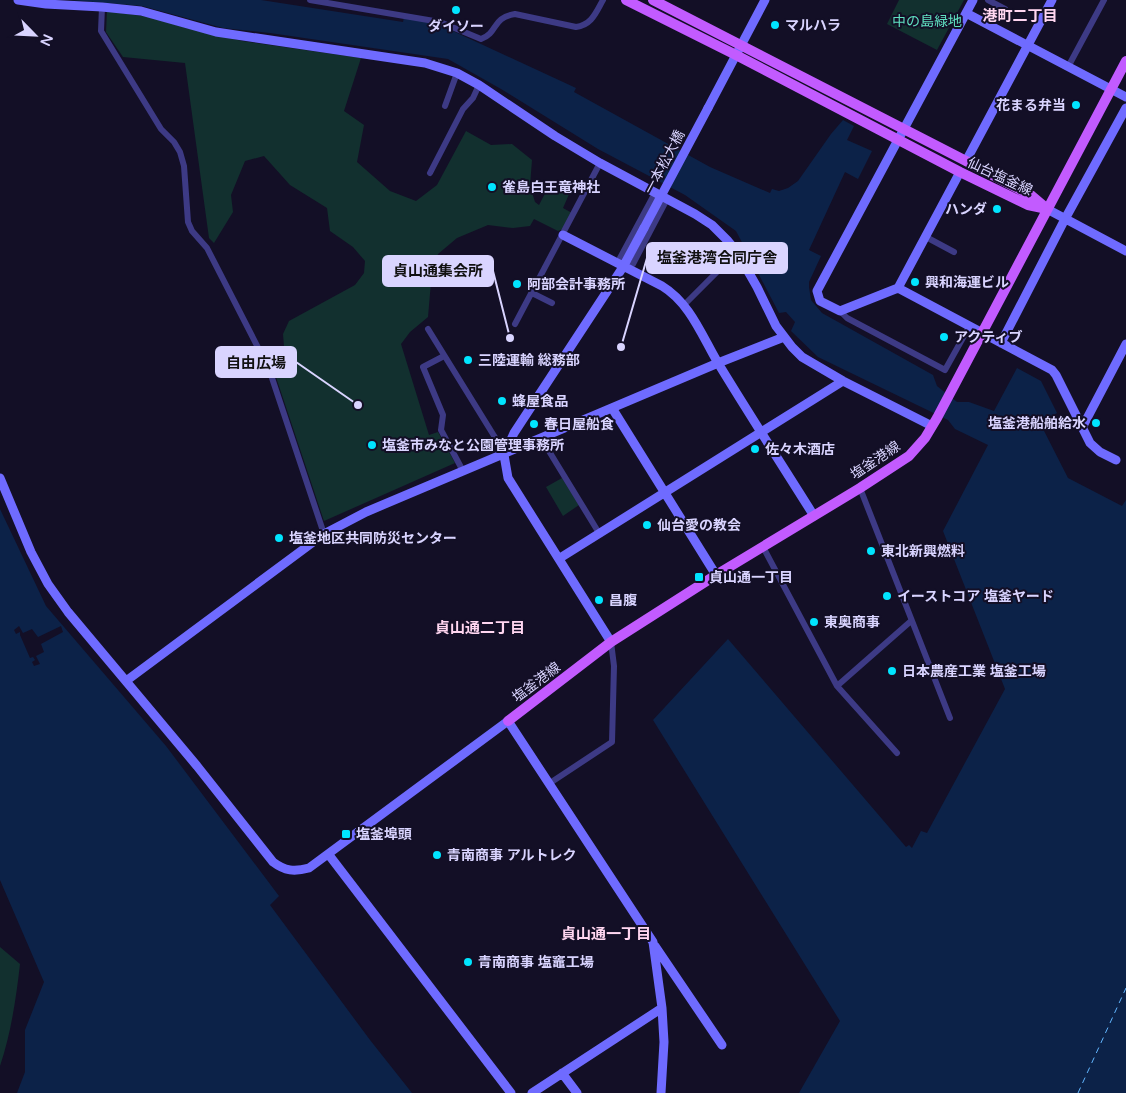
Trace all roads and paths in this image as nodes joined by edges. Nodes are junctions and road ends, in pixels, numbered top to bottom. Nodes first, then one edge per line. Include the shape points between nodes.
1 (18, 0) edge
2 (310, 0) edge
3 (603, 0) edge
4 (626, 0) edge
5 (654, 0) edge
6 (765, 0) edge
7 (973, 0) edge
8 (988, 0) edge
9 (1052, 0) edge
10 (1104, 0) edge
11 (102, 7) junction
12 (1005, 9) dead end
13 (966, 13) junction
14 (741, 45) junction
15 (1028, 46) junction
16 (736, 55) junction
17 (1126, 61) edge
18 (1068, 67) junction
19 (457, 74) junction
20 (478, 85) junction
21 (1111, 89) junction
22 (1126, 97) edge
23 (446, 106) dead end
24 (1126, 108) edge
25 (903, 129) junction
26 (897, 140) junction
27 (966, 161) junction
28 (600, 163) junction
29 (960, 172) junction
30 (430, 173) dead end
31 (655, 192) junction
32 (667, 199) junction
33 (1047, 209) junction
34 (1065, 219) junction
35 (563, 235) junction
36 (926, 237) junction
37 (1126, 251) edge
38 (737, 252) junction
39 (954, 252) dead end
40 (623, 266) junction
41 (898, 288) junction
42 (532, 292) junction
43 (552, 303) dead end
44 (684, 305) junction
45 (840, 311) junction
46 (515, 324) dead end
47 (969, 327) junction
48 (428, 329) dead end
49 (982, 334) junction
50 (784, 337) junction
51 (1001, 343) junction
52 (1126, 344) edge
53 (444, 356) junction
54 (718, 363) junction
55 (843, 381) junction
56 (612, 408) junction
57 (934, 422) junction
58 (1082, 426) junction
59 (762, 431) junction
60 (541, 438) junction
61 (504, 455) junction
62 (1116, 460) dead end
63 (463, 472) junction
64 (0, 478) edge
65 (860, 488) junction
66 (664, 493) junction
67 (814, 516) junction
68 (599, 533) junction
69 (324, 534) junction
70 (763, 547) junction
71 (560, 558) junction
72 (716, 575) junction
73 (911, 621) junction
74 (612, 642) junction
75 (126, 681) junction
76 (837, 686) junction
77 (950, 718) dead end
78 (508, 721) junction
79 (897, 753) dead end
80 (550, 783) junction
81 (329, 855) junction
82 (653, 942) junction
83 (662, 1008) junction
84 (722, 1045) dead end
85 (562, 1073) junction
86 (511, 1093) edge
87 (532, 1093) edge
88 (578, 1093) edge
89 (661, 1093) edge

1 - 11 street
2 - 3 street via 440,22 481,39 487,37 500,18 515,14 584,26
4 - 16 main road, 仙台塩釜線
5 - 14 main road, 仙台塩釜線
6 - 14 street, 一本松大橋
7 - 13 street
8 - 12 street
9 - 15 street
10 - 18 street
11 - 19 street via 141,11 216,32 425,63
11 - 69 street via 101,31 161,129 180,152 188,222 208,248 269,369
13 - 15 street
13 - 25 street
14 - 16 street, 一本松大橋
14 - 25 main road, 仙台塩釜線
15 - 18 street
15 - 27 street
16 - 26 main road, 仙台塩釜線
16 - 40 street, 一本松大橋, bridge
17 - 21 main road, 塩釜港線
18 - 21 street
19 - 20 street
19 - 23 street
20 - 28 street
20 - 30 street
21 - 22 street
21 - 33 main road, 塩釜港線
24 - 34 street
25 - 26 street
25 - 27 main road, 仙台塩釜線
26 - 29 main road, 仙台塩釜線
26 - 45 street via 817,291 820,301
27 - 33 main road, 仙台塩釜線 via 1032,196
28 - 31 street
28 - 35 street
29 - 33 main road, 仙台塩釜線 via 1028,205
29 - 36 street
31 - 32 street
31 - 40 street via 620,258
32 - 38 street via 712,226
32 - 40 street via 633,264
33 - 34 street
33 - 49 main road, 塩釜港線
34 - 37 street
34 - 51 street
35 - 40 street
35 - 42 street
36 - 39 street
36 - 41 street
38 - 44 street
38 - 50 street
40 - 44 street via 671,292
40 - 61 street, 一本松大橋 via 514,433
41 - 45 street
41 - 47 street
42 - 43 street
42 - 46 street
44 - 54 street
45 - 47 street via 847,318 945,370
47 - 49 street
48 - 53 street
49 - 51 street
49 - 57 main road, 塩釜港線
50 - 54 street
50 - 55 street via 802,357
51 - 58 street via 1052,370
52 - 58 street
53 - 61 street
53 - 63 street via 424,367 443,415 440,430
54 - 56 street
54 - 59 street
55 - 57 street
55 - 59 street
56 - 60 street
56 - 66 street
57 - 65 main road, 塩釜港線 via 909,456
58 - 62 street via 1090,443
59 - 66 street
59 - 67 street
60 - 61 street
60 - 68 street
61 - 63 street
61 - 71 street via 508,478
63 - 69 street via 366,512
64 - 75 street via 48,584
65 - 67 main road, 塩釜港線
65 - 73 street
66 - 68 street
66 - 72 street
67 - 70 main road, 塩釜港線
68 - 71 street
69 - 75 street
70 - 72 main road, 塩釜港線
70 - 76 street
71 - 74 street
72 - 74 main road, 塩釜港線
73 - 76 street
73 - 77 street
74 - 78 main road, 塩釜港線
74 - 80 street via 612,742
75 - 81 street via 273,862 298,871
76 - 79 street
78 - 80 street
78 - 81 street
80 - 82 street
81 - 86 street
82 - 83 street
82 - 84 street
83 - 85 street
83 - 89 street
85 - 87 street
85 - 88 street

